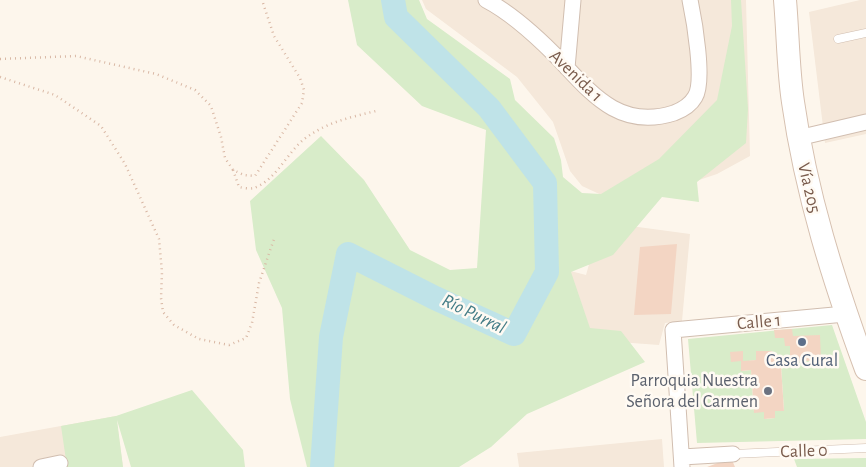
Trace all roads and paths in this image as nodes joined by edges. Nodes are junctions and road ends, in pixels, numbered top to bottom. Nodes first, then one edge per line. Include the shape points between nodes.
1 (262, 0) edge
2 (486, 0) edge
3 (573, 0) edge
4 (690, 0) edge
5 (786, 0) edge
6 (866, 33) edge
7 (838, 39) dead end
8 (0, 59) edge
9 (567, 68) junction
10 (0, 77) edge
11 (376, 111) dead end
12 (866, 122) edge
13 (798, 138) junction
14 (233, 170) junction
15 (274, 239) dead end
16 (846, 314) junction
17 (866, 369) edge
18 (866, 448) edge
19 (733, 454) joint
20 (682, 462) edge
21 (60, 463) dead end
22 (41, 467) edge

1 - 14 path via 274,36 300,78 304,90 302,103 255,176
2 - 9 street, Avenida 1 via 529,31
3 - 9 street
4 - 9 street, Avenida 1 via 697,36 699,85 696,96 678,111 650,118 620,113 591,94
5 - 13 main road, Vía 205 via 792,100
6 - 7 lane
8 - 14 path via 76,56 156,74 195,90 211,106 225,158
10 - 15 path via 55,95 101,126 124,164 159,239 163,312 174,325 199,339 229,345 246,338
11 - 14 path via 338,120 306,137 271,177 254,188 239,187
12 - 13 street
13 - 16 main road, Vía 205 via 818,226
16 - 17 main road, Vía 205
16 - 20 street, Calle 1 via 673,330
18 - 19 lane, Calle 0
19 - 20 street, Calle 0
21 - 22 street

